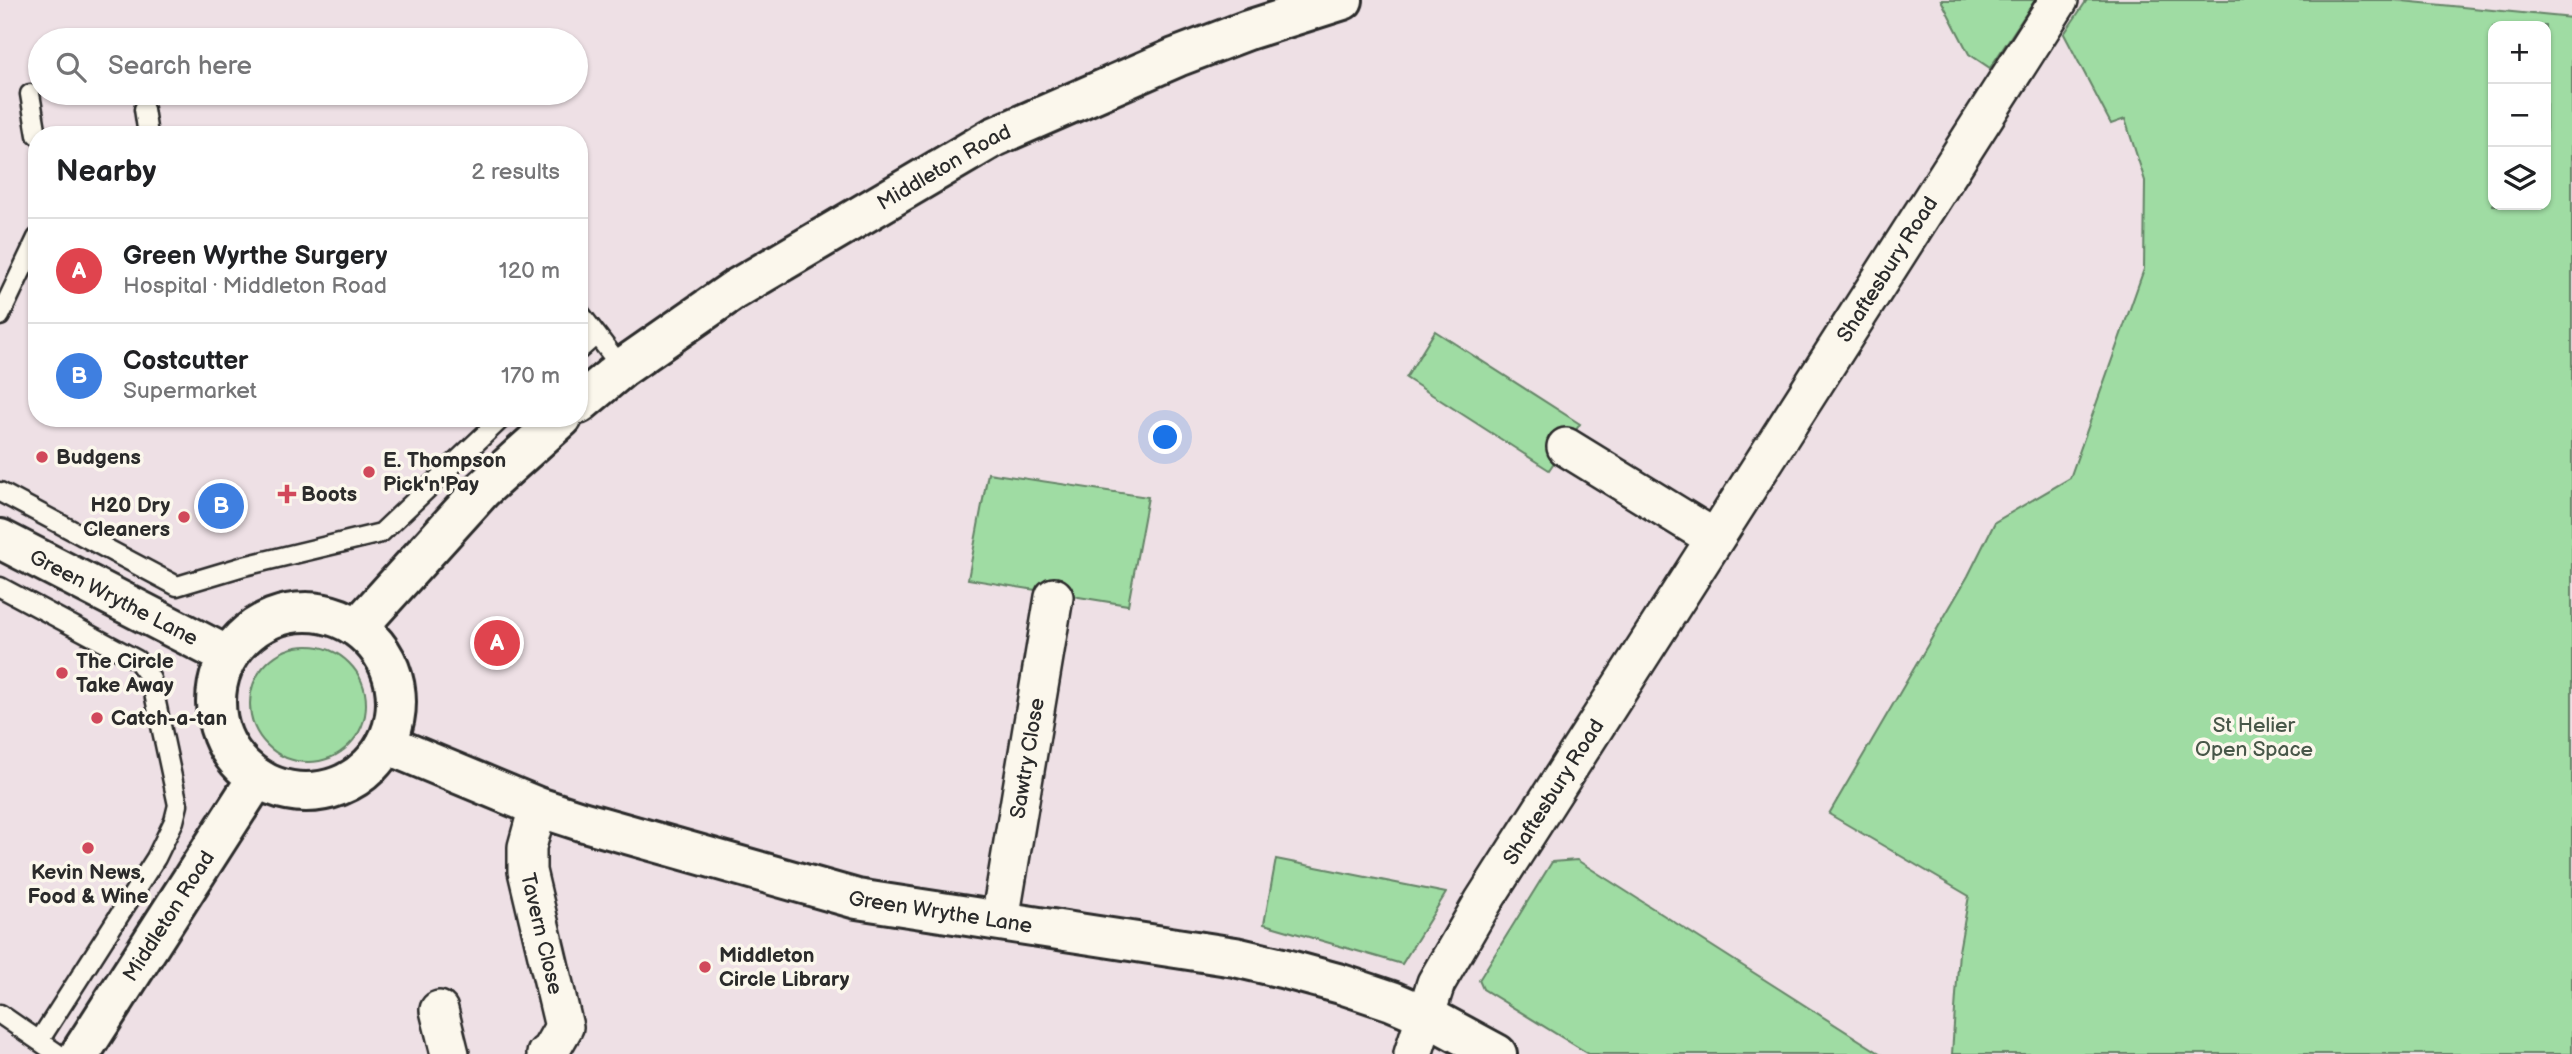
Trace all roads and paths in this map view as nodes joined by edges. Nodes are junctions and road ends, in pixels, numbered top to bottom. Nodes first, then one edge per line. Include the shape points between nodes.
1 (1343, 0) edge
2 (2059, 0) edge
3 (32, 105) edge
4 (144, 108) dead end
5 (35, 126) edge
6 (147, 126) edge
7 (28, 257) edge
8 (0, 316) edge
9 (588, 324) edge
10 (596, 335) junction
11 (588, 342) edge
12 (622, 368) junction
13 (588, 396) edge
14 (493, 427) edge
15 (552, 427) edge
16 (1566, 447) dead end
17 (0, 492) edge
18 (1714, 538) junction
19 (0, 539) edge
20 (0, 587) edge
21 (1054, 597) dead end
22 (358, 627) junction
23 (228, 656) junction
24 (386, 744) junction
25 (257, 778) junction
26 (538, 807) junction
27 (1000, 920) junction
28 (439, 1010) dead end
29 (0, 1014) edge
30 (1425, 1015) junction
31 (39, 1041) junction
32 (58, 1054) edge
33 (80, 1054) edge
34 (450, 1054) edge
35 (546, 1054) edge
36 (1413, 1054) edge
37 (1497, 1054) edge

1 - 12 street, Middleton Road via 1177,57 994,137 734,290
2 - 18 street, Shaftesbury Road
3 - 5 lane
4 - 6 lane
7 - 8 lane
9 - 10 lane
10 - 11 lane
10 - 12 lane
12 - 13 street, Middleton Road
14 - 17 lane via 381,533 177,586
15 - 22 street via 482,489
16 - 18 street
18 - 30 street, Shaftesbury Road via 1483,902 1436,983
19 - 23 street, Green Wrythe Lane
20 - 31 lane via 137,660 151,679 178,804 156,858
21 - 27 street, Sawtry Close
22 - 23 street via 332,615 302,611 283,615 247,633
22 - 24 street via 391,668 397,693 395,719
23 - 25 street via 217,686 217,719 233,754
24 - 25 street via 359,775 321,791 290,791
24 - 26 street, Green Wrythe Lane
25 - 33 street, Middleton Road
26 - 27 street, Green Wrythe Lane via 858,899
26 - 35 street, Tavern Close via 527,847 527,871 564,1027
27 - 30 street, Green Wrythe Lane via 1235,957 1341,984
28 - 34 street
29 - 31 lane
30 - 36 street, Shaftesbury Road
30 - 37 street, Green Wrythe Lane
31 - 32 lane

